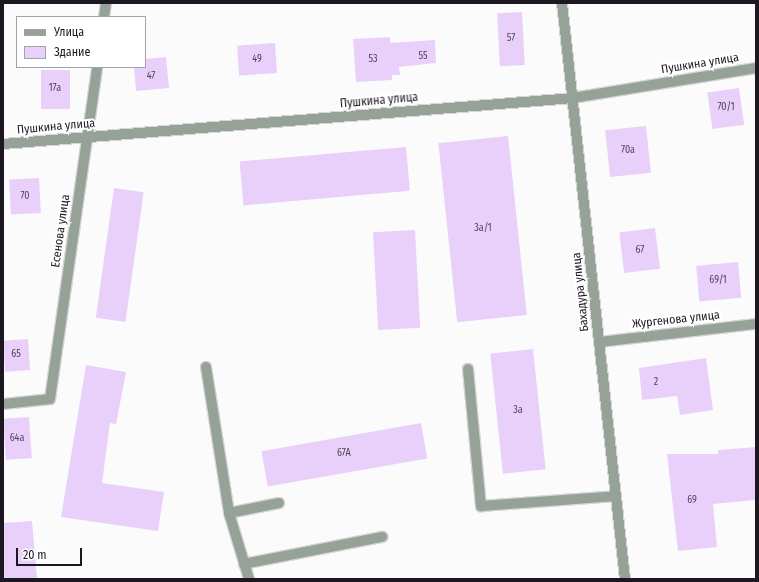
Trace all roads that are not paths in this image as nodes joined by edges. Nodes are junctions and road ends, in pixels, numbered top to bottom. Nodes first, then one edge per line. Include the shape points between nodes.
1 (106, 3) edge
2 (562, 3) edge
3 (104, 16) edge
4 (97, 68) edge
5 (756, 68) edge
6 (573, 98) junction
7 (87, 137) junction
8 (3, 144) edge
9 (756, 324) edge
10 (600, 342) junction
11 (206, 367) dead end
12 (468, 369) dead end
13 (3, 404) edge
14 (616, 496) junction
15 (279, 502) dead end
16 (229, 513) junction
17 (382, 537) dead end
18 (244, 564) junction
19 (249, 579) edge
20 (625, 579) edge

1 - 3 street
2 - 6 street, Бахадура улица
4 - 7 street, Есенова улица
5 - 6 street, Пушкина улица
6 - 7 street, Пушкина улица
6 - 10 street, Бахадура улица
7 - 8 street, Пушкина улица
7 - 13 street, Есенова улица via 50,399
9 - 10 street, Жургенова улица
10 - 14 street, Бахадура улица
11 - 16 street
12 - 14 street via 481,506
14 - 20 street, Бахадура улица
15 - 16 street
16 - 18 street
17 - 18 street
18 - 19 street

